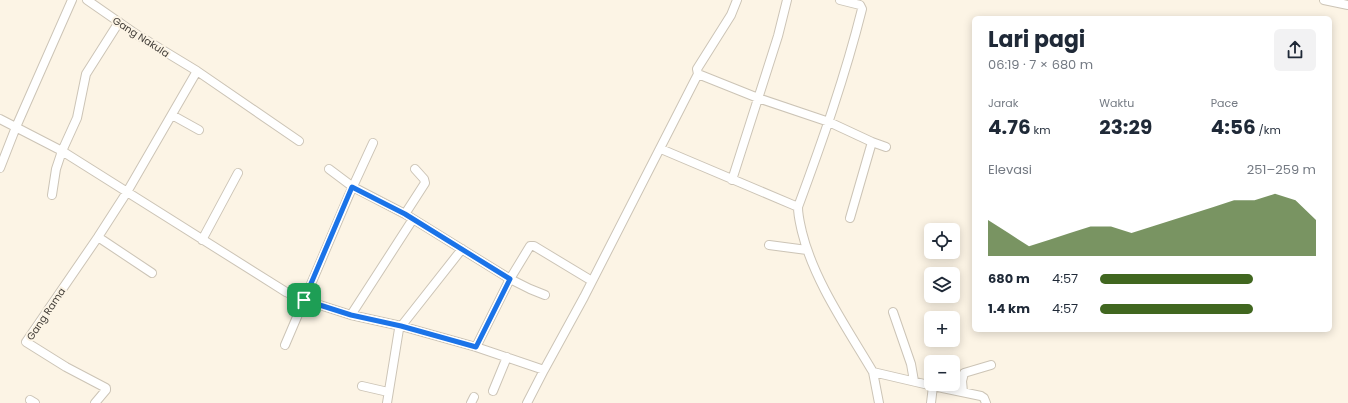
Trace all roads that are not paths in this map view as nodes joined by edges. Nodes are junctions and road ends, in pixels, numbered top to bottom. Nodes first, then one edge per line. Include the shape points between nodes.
1 (72, 0) edge
2 (87, 0) edge
3 (737, 0) edge
4 (787, 0) edge
5 (840, 0) edge
6 (1324, 0) edge
7 (1348, 5) edge
8 (118, 22) junction
9 (197, 72) junction
10 (698, 74) junction
11 (758, 98) junction
12 (172, 115) junction
13 (0, 118) edge
14 (829, 122) junction
15 (16, 127) junction
16 (199, 130) dead end
17 (299, 141) dead end
18 (872, 142) junction
19 (373, 143) dead end
20 (886, 147) dead end
21 (661, 149) junction
22 (62, 151) junction
23 (0, 168) edge
24 (329, 169) dead end
25 (415, 169) dead end
26 (238, 172) dead end
27 (732, 180) junction
28 (352, 187) junction
29 (127, 192) junction
30 (52, 195) dead end
31 (798, 207) junction
32 (405, 214) junction
33 (850, 218) dead end
34 (413, 219) junction
35 (98, 237) junction
36 (202, 240) junction
37 (769, 245) dead end
38 (462, 249) junction
39 (807, 250) junction
40 (152, 273) dead end
41 (510, 279) junction
42 (592, 281) junction
43 (545, 295) dead end
44 (304, 300) junction
45 (893, 312) dead end
46 (351, 315) junction
47 (401, 326) junction
48 (285, 345) dead end
49 (476, 347) junction
50 (507, 357) junction
51 (991, 365) dead end
52 (544, 370) junction
53 (873, 372) junction
54 (914, 381) junction
55 (924, 384) edge
56 (362, 386) dead end
57 (493, 391) dead end
58 (932, 391) edge
59 (958, 391) edge
60 (388, 392) junction
61 (963, 392) junction
62 (95, 403) edge
63 (387, 403) edge
64 (527, 403) edge
65 (879, 403) edge
66 (931, 403) edge
67 (986, 403) edge

1 - 15 street
2 - 8 street, Gang Nakula
3 - 10 street via 731,15 697,69
4 - 11 street
5 - 14 street via 860,5 862,10
6 - 7 street
8 - 9 street, Gang Nakula
8 - 22 street via 86,74 77,118
9 - 12 street, Gang Rama
9 - 17 street, Gang Nakula
10 - 11 street
10 - 21 street
11 - 14 street
11 - 27 street
12 - 16 street
12 - 29 street, Gang Rama
13 - 15 street
14 - 18 street
14 - 31 street
15 - 22 street
15 - 23 street
18 - 20 street
18 - 33 street
19 - 28 street
21 - 27 street
21 - 42 street
22 - 29 street
22 - 30 street
24 - 28 street
25 - 32 street via 425,183
26 - 36 street
27 - 31 street
28 - 32 street
28 - 44 street
29 - 35 street, Gang Rama
29 - 36 street
31 - 39 street
32 - 34 street
34 - 38 street
34 - 46 street
35 - 40 street
35 - 62 street, Gang Rama via 26,342 106,388
36 - 44 street via 271,283
37 - 39 street
38 - 41 street
38 - 47 street
39 - 53 street via 820,280
41 - 42 street via 532,245
41 - 43 street
41 - 49 street
42 - 52 street
44 - 46 street
44 - 48 street
45 - 54 street via 911,364
46 - 47 street
47 - 49 street
47 - 60 street
49 - 50 street
50 - 52 street
50 - 57 street
51 - 61 street via 964,373
52 - 64 street
53 - 54 street
53 - 65 street
54 - 55 street
56 - 60 street
58 - 66 street
59 - 61 street
60 - 63 street
61 - 67 street via 981,396

